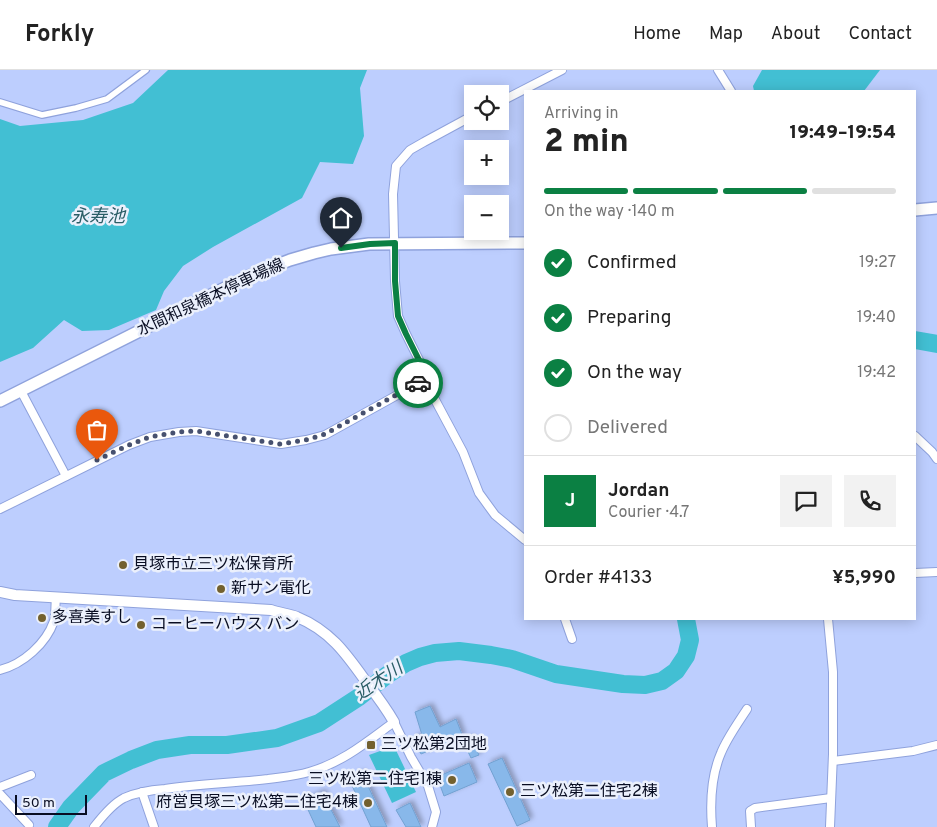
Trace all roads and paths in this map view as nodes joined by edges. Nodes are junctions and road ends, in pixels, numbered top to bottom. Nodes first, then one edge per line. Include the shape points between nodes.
1 (146, 70) edge
2 (562, 70) edge
3 (718, 70) edge
4 (730, 90) edge
5 (509, 97) edge
6 (0, 102) edge
7 (464, 120) edge
8 (937, 208) edge
9 (916, 210) edge
10 (395, 243) junction
11 (524, 243) edge
12 (428, 378) junction
13 (21, 391) junction
14 (0, 401) edge
15 (916, 437) edge
16 (937, 459) edge
17 (66, 476) junction
18 (0, 509) edge
19 (524, 539) edge
20 (937, 572) edge
21 (916, 573) edge
22 (0, 592) edge
23 (56, 598) junction
24 (565, 620) edge
25 (828, 620) edge
26 (572, 639) dead end
27 (0, 670) edge
28 (747, 709) dead end
29 (394, 722) junction
30 (937, 745) edge
31 (832, 761) junction
32 (31, 776) dead end
33 (0, 787) edge
34 (142, 792) junction
35 (0, 794) edge
36 (831, 798) junction
37 (29, 825) dead end
38 (94, 827) edge
39 (154, 827) edge
40 (432, 827) edge
41 (712, 827) edge
42 (752, 827) edge
43 (830, 827) edge

1 - 6 street via 107,99 76,108 42,115
2 - 5 street
3 - 4 street
7 - 10 street via 410,150 396,166 393,194
8 - 9 main road
10 - 11 main road, 水間和泉橋本停車場線
10 - 12 street via 398,316
10 - 13 main road, 水間和泉橋本停車場線 via 331,250 262,271
12 - 17 street via 325,434 306,440 280,444 196,431 179,432 129,445
12 - 19 street via 432,394 463,452 479,493 495,515
13 - 14 main road, 水間和泉橋本停車場線
13 - 17 street
15 - 16 street
17 - 18 street
20 - 21 street
22 - 23 street
23 - 27 street via 54,620 38,647 10,668
23 - 29 street via 271,610 297,617 334,641
24 - 26 street
25 - 31 street via 833,672
28 - 41 street via 716,766 710,805
29 - 34 street via 349,755 309,772
29 - 40 street via 428,786 436,812
30 - 31 street
31 - 36 street
32 - 33 street
34 - 38 street via 123,798
34 - 39 street
35 - 37 street
36 - 42 street via 755,808 750,810
36 - 43 street

